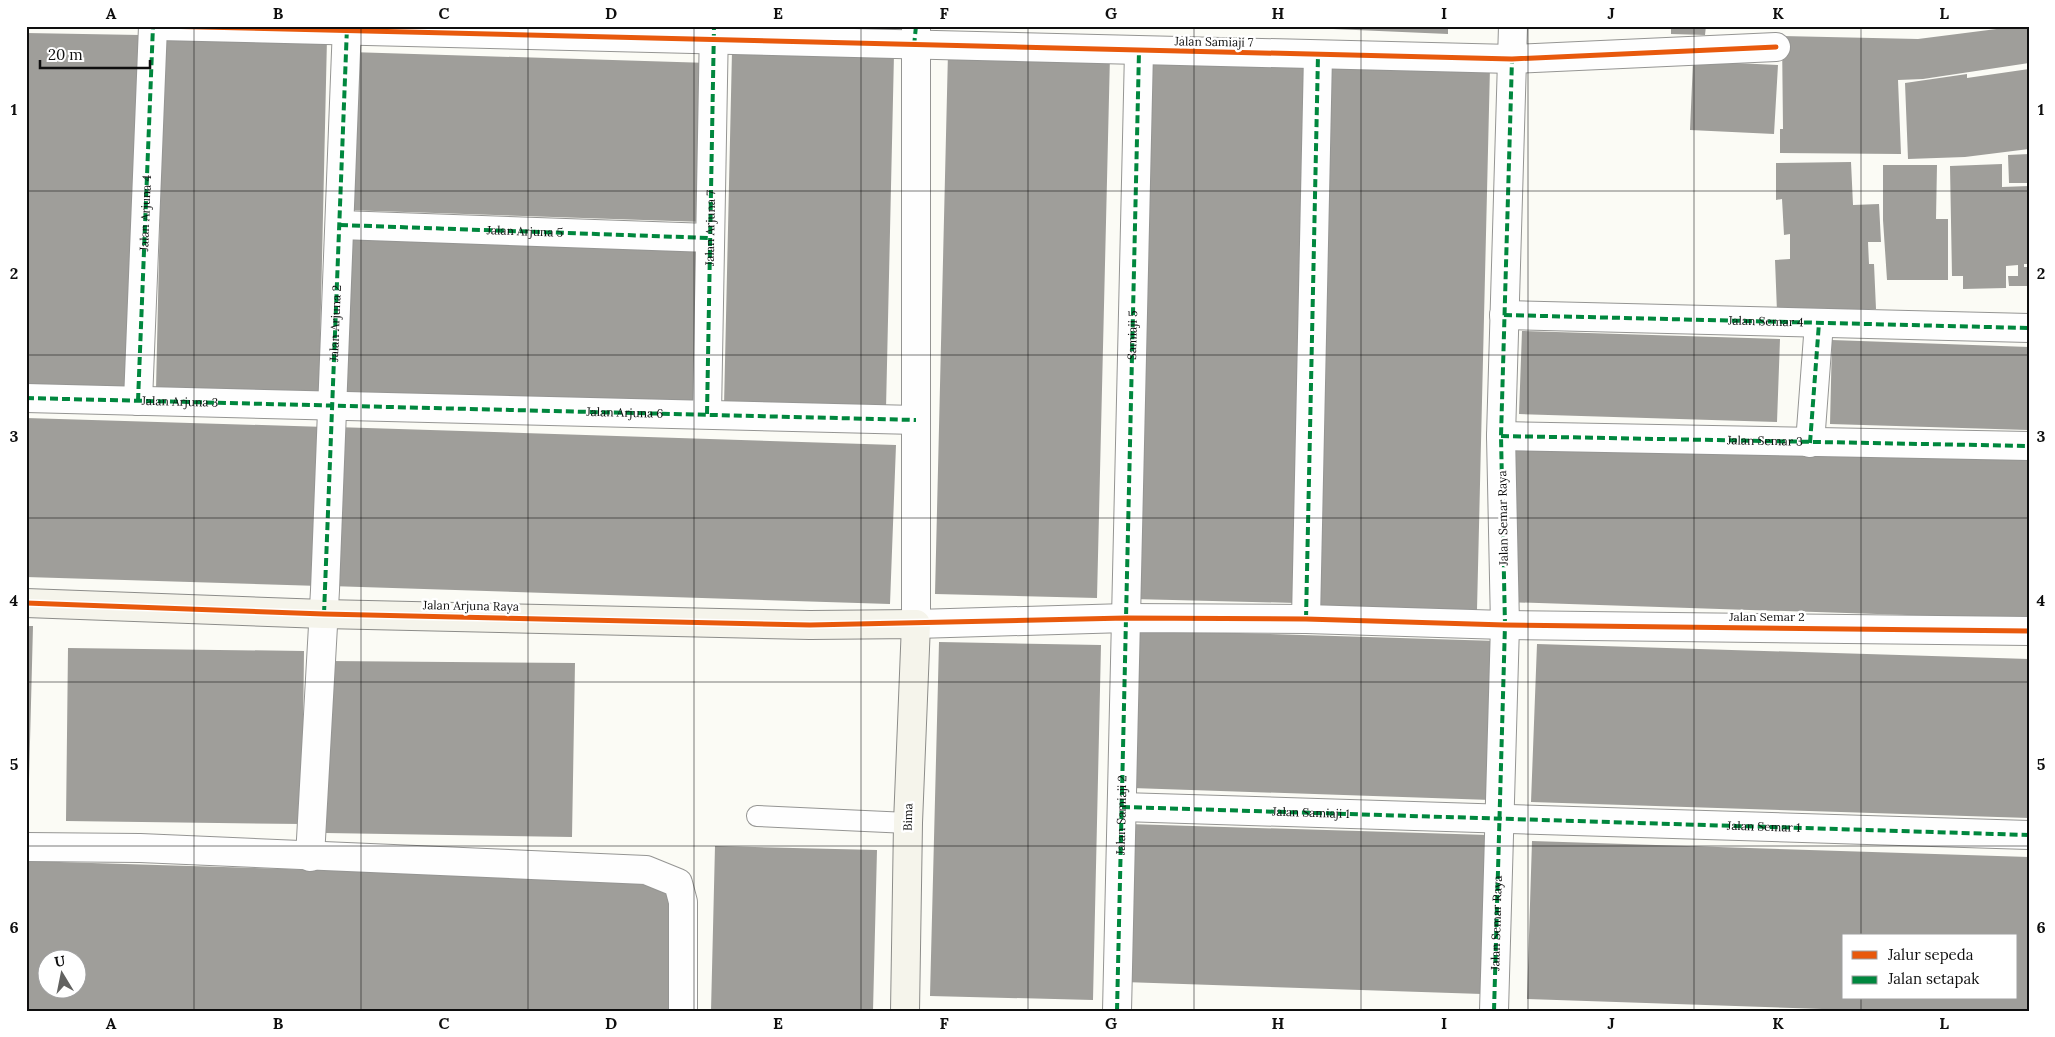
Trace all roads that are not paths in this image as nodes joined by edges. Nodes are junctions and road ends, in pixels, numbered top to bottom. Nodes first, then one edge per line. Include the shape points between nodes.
1 (153, 26) edge
2 (159, 26) edge
3 (1513, 26) edge
4 (347, 29) edge
5 (533, 31) edge
6 (714, 34) edge
7 (915, 36) edge
8 (1776, 47) dead end
9 (1139, 50) junction
10 (1318, 55) junction
11 (1512, 58) junction
12 (340, 225) junction
13 (710, 238) junction
14 (1504, 315) junction
15 (1819, 323) junction
16 (2029, 328) edge
17 (26, 398) edge
18 (138, 401) junction
19 (333, 405) junction
20 (707, 414) junction
21 (916, 420) junction
22 (1501, 436) junction
23 (1810, 443) junction
24 (2029, 446) edge
25 (26, 603) edge
26 (324, 614) junction
27 (1126, 618) junction
28 (1306, 619) junction
29 (916, 624) junction
30 (1505, 625) junction
31 (2029, 632) edge
32 (1122, 807) junction
33 (757, 816) dead end
34 (1500, 820) junction
35 (908, 823) junction
36 (2029, 835) edge
37 (26, 847) edge
38 (310, 857) junction
39 (683, 1011) edge
40 (905, 1011) edge
41 (1117, 1011) edge
42 (1494, 1011) edge

1 - 18 street, Jalan Arjuna 4
2 - 4 street, Jalan Samiaji 7
3 - 11 street, Jalan Semar Raya
4 - 5 street, Jalan Samiaji 7
4 - 12 street, Jalan Arjuna 2
5 - 6 street, Jalan Samiaji 7
6 - 7 street, Jalan Samiaji 7
6 - 13 street, Jalan Arjuna 7
7 - 9 street, Jalan Samiaji 7
7 - 21 street
8 - 11 street, Jalan Samiaji 7
9 - 10 street, Jalan Samiaji 7
9 - 27 street, Samiaji 5
10 - 11 street, Jalan Samiaji 7
10 - 28 street
11 - 14 street, Jalan Semar Raya
12 - 13 street, Jalan Arjuna 5
12 - 19 street, Jalan Arjuna 2
13 - 20 street, Jalan Arjuna 7
14 - 15 street, Jalan Semar 4
14 - 22 street, Jalan Semar Raya
15 - 16 street, Jalan Semar 4
15 - 23 street
17 - 18 street, Jalan Arjuna 3
18 - 19 street, Jalan Arjuna 3
19 - 20 street, Jalan Arjuna 6
19 - 26 street, Jalan Arjuna 2
20 - 21 street, Jalan Arjuna 6
21 - 29 street
22 - 23 street, Jalan Semar 3
22 - 30 street, Jalan Semar Raya
23 - 24 street, Jalan Semar 3
25 - 26 street, Jalan Arjuna Raya
26 - 29 street, Jalan Arjuna Raya via 810,625
26 - 38 street, Jalan Arjuna 2
27 - 28 street, Jalan Semar 2
27 - 29 street, Jalan Semar 2
27 - 32 street, Jalan Samiaji 2
28 - 30 street, Jalan Semar 2
29 - 35 street, Bima
30 - 31 street, Jalan Semar 2
30 - 34 street, Jalan Semar Raya
32 - 34 street, Jalan Samiaji 1
32 - 41 street, Jalan Samiaji 2
33 - 35 lane
34 - 36 street, Jalan Semar 1
34 - 42 street, Jalan Semar Raya
35 - 40 street, Bima
37 - 38 street via 140,848
38 - 39 street via 646,870 678,883 683,902

